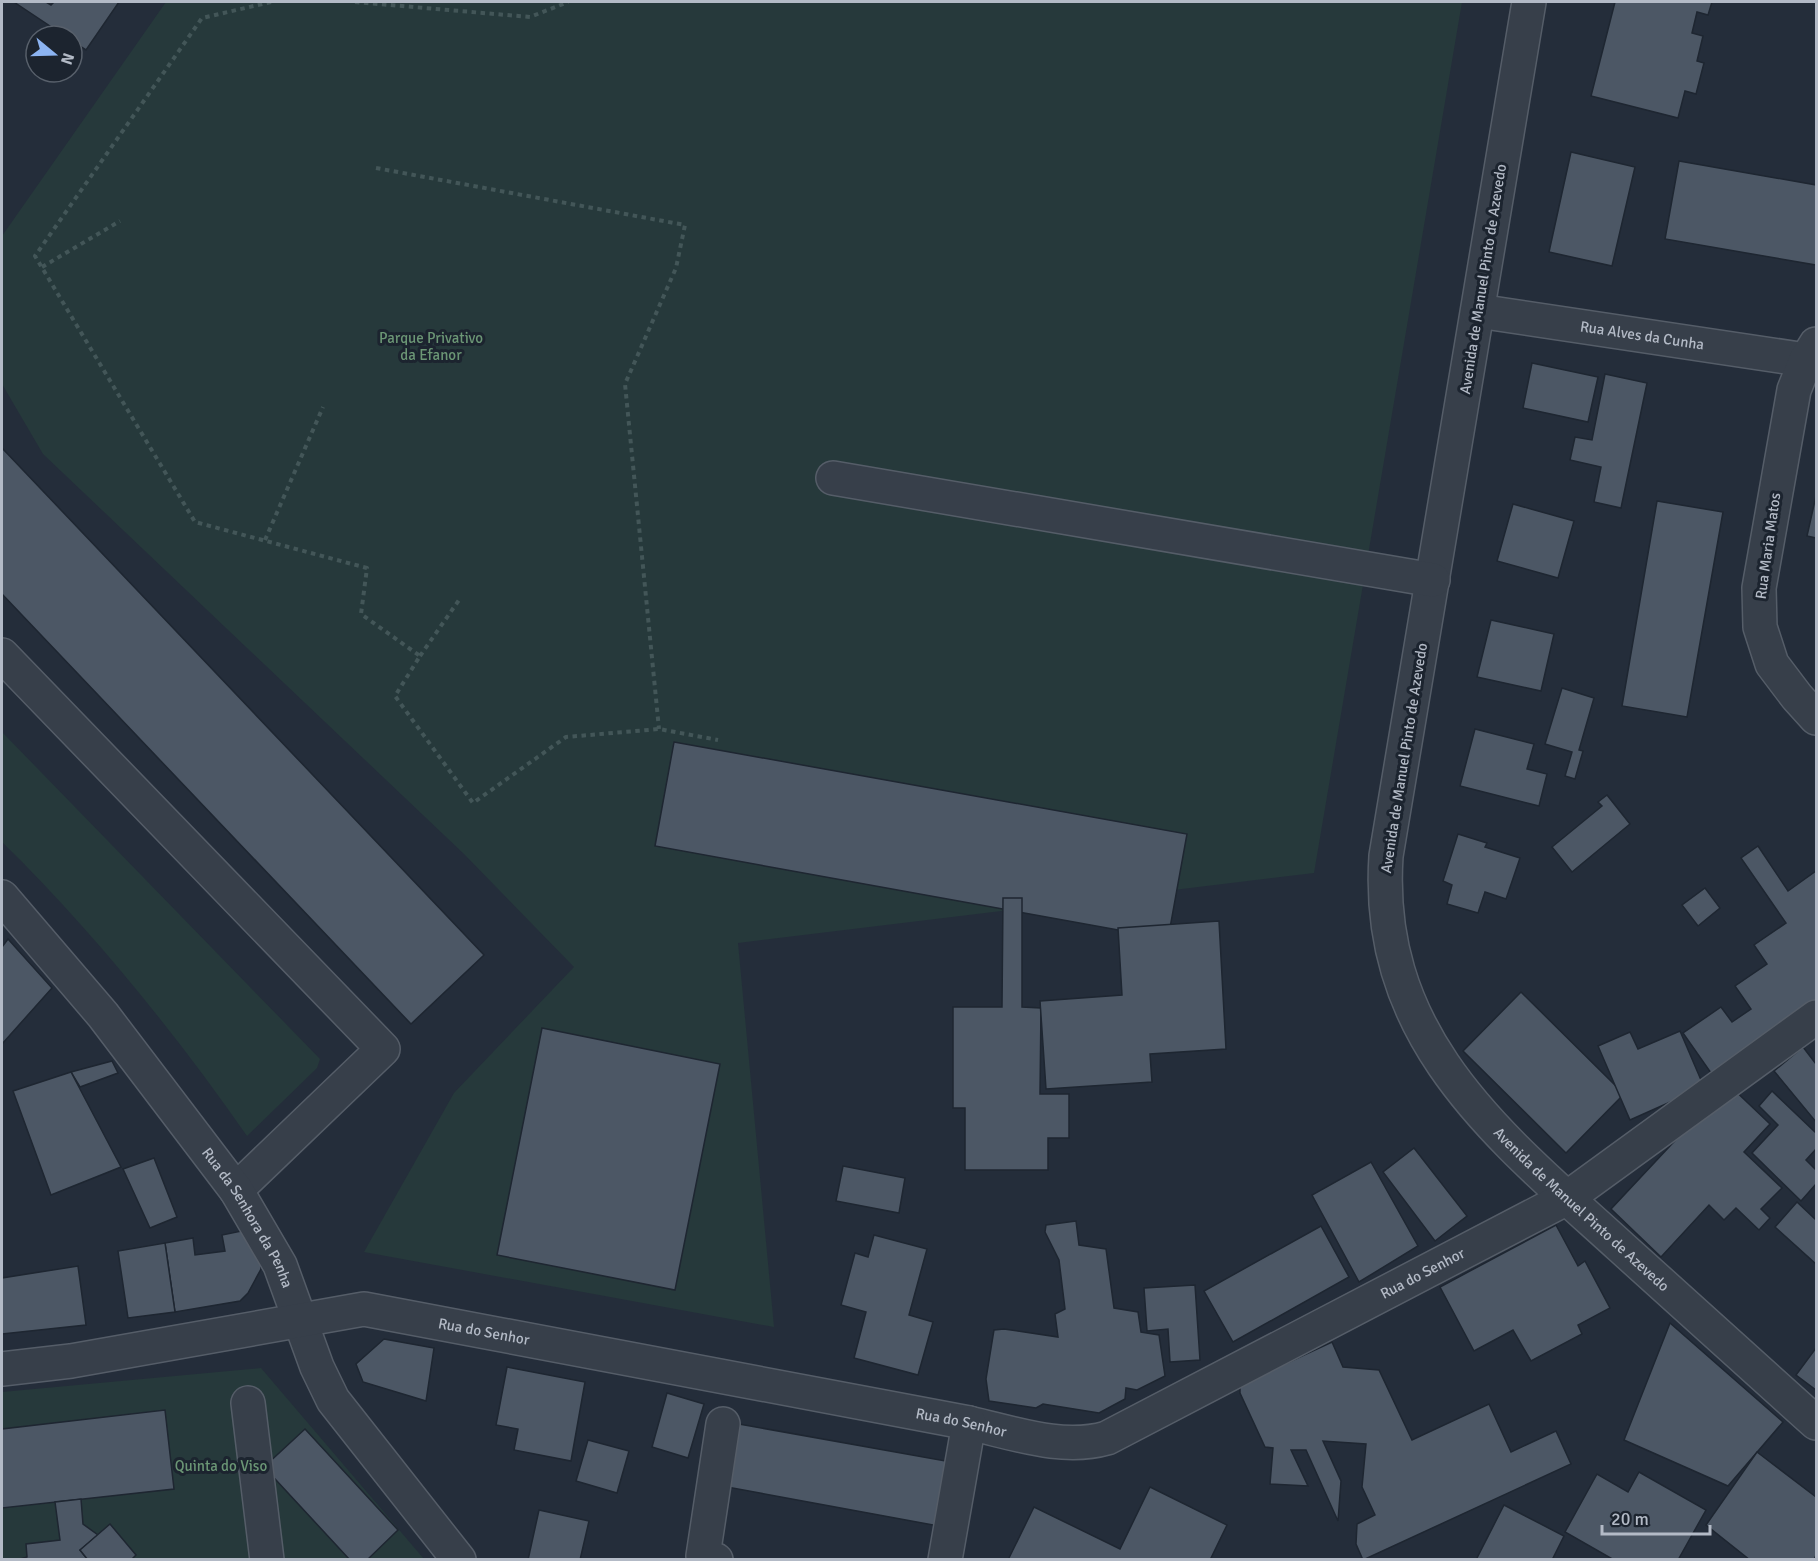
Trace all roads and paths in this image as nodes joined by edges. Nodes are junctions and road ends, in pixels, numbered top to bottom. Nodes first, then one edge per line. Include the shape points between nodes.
1 (271, 2) edge
2 (355, 2) edge
3 (568, 2) edge
4 (1529, 2) edge
5 (376, 168) dead end
6 (120, 221) dead end
7 (42, 267) junction
8 (1478, 311) junction
9 (1811, 352) edge
10 (1805, 393) edge
11 (323, 407) dead end
12 (833, 478) dead end
13 (264, 540) junction
14 (1432, 580) junction
15 (459, 600) dead end
16 (2, 655) edge
17 (420, 656) junction
18 (1816, 718) edge
19 (659, 729) junction
20 (718, 740) dead end
21 (2, 897) edge
22 (1816, 1017) edge
23 (237, 1190) junction
24 (1567, 1198) junction
25 (299, 1320) junction
26 (2, 1369) edge
27 (248, 1403) dead end
28 (969, 1423) junction
29 (1816, 1423) edge
30 (723, 1424) dead end
31 (267, 1560) edge
32 (459, 1560) edge
33 (716, 1560) edge
34 (945, 1560) edge

1 - 7 path via 202,18 35,256
2 - 3 path via 530,17
4 - 8 street, Avenida de Manuel Pinto de Azevedo
5 - 19 path via 685,225 676,268 625,384
6 - 7 path
7 - 13 path via 195,522
8 - 9 street, Rua Alves da Cunha
8 - 14 street, Avenida de Manuel Pinto de Azevedo
9 - 10 street, Rua Maria Matos
10 - 18 street, Rua Maria Matos via 1760,588 1760,627 1772,664
11 - 13 path
12 - 14 street
13 - 17 path via 367,568 361,614
14 - 24 street, Avenida de Manuel Pinto de Azevedo via 1386,856 1383,893 1396,972 1415,1016 1451,1079
15 - 17 path
16 - 23 street via 383,1049
17 - 19 path via 395,696 473,803 566,737
19 - 20 path
21 - 23 street, Rua da Senhora da Penha via 103,1015
22 - 24 street, Rua do Senhor
23 - 25 street, Rua da Senhora da Penha via 280,1265
24 - 28 street, Rua do Senhor via 1107,1438 1068,1444
24 - 29 street, Avenida de Manuel Pinto de Azevedo
25 - 26 street, Rua do Senhor via 82,1359
25 - 28 street, Rua do Senhor via 364,1309
25 - 32 street, Rua da Senhora da Penha via 333,1400
27 - 31 street
28 - 34 street
30 - 33 street via 703,1556

